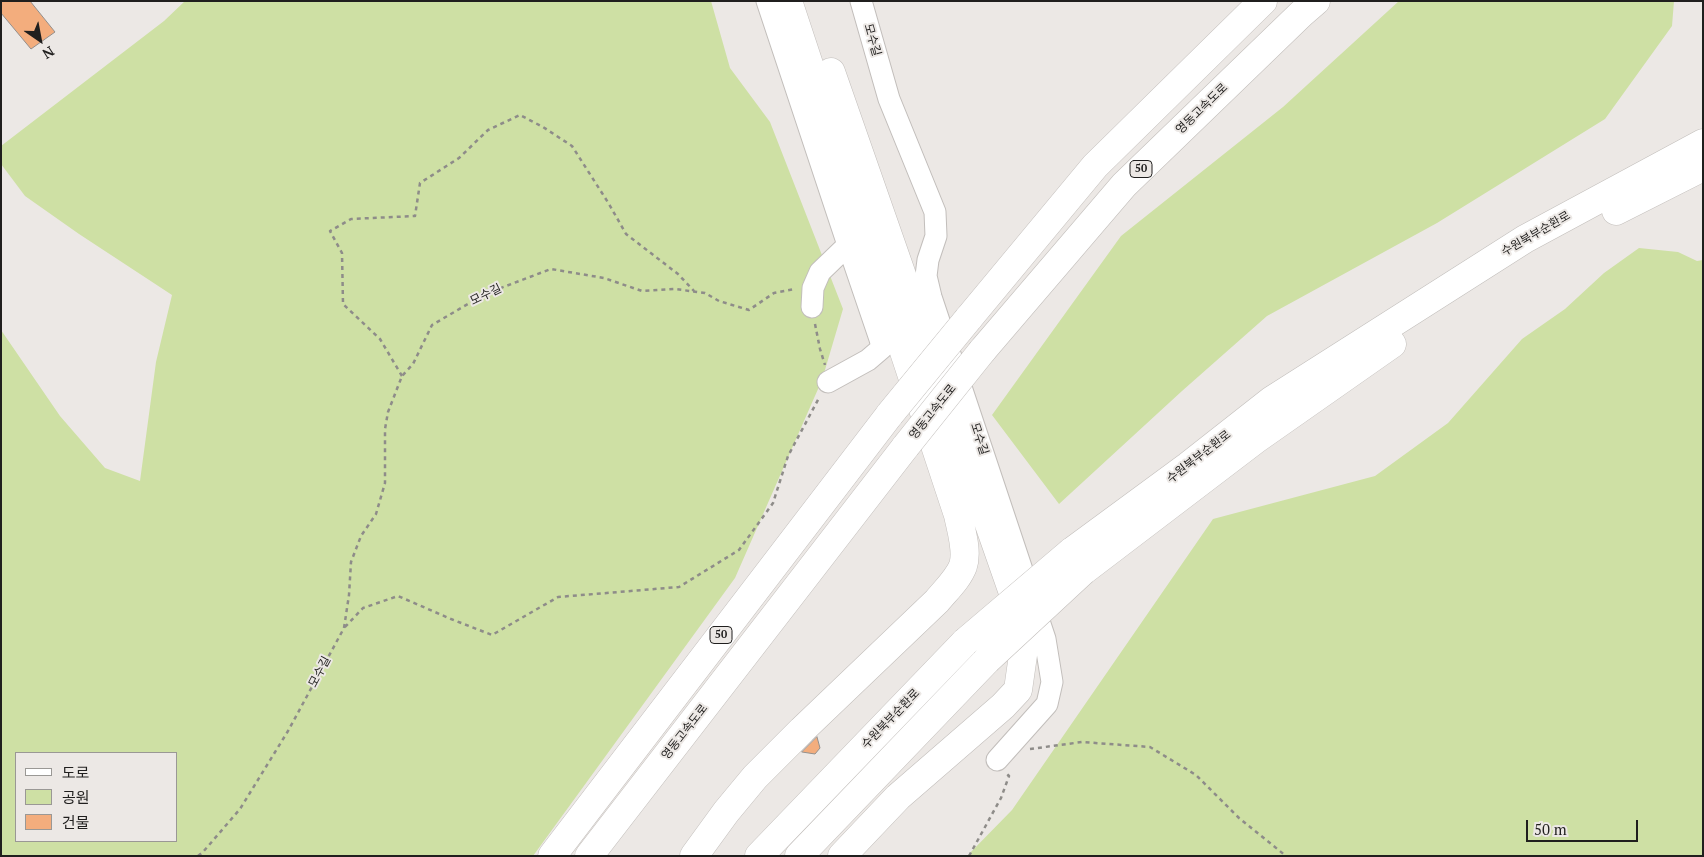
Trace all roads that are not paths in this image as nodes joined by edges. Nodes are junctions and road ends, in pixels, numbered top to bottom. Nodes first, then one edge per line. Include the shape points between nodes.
1 (767, 1) edge
2 (788, 1) edge
3 (806, 1) edge
4 (861, 1) edge
5 (1263, 1) edge
6 (1316, 1) edge
7 (1703, 143) edge
8 (1703, 166) edge
9 (848, 245) junction
10 (812, 297) road end
11 (828, 382) road end
12 (1077, 562) junction
13 (997, 760) road end
14 (552, 856) edge
15 (589, 856) edge
16 (694, 856) edge
17 (760, 856) edge
18 (799, 856) edge
19 (842, 856) edge

1 - 9 street
2 - 16 highway via 958,515 964,547 963,566 937,601 755,777
3 - 19 highway via 1026,634 1018,690 898,797
4 - 13 street, 모수길 via 889,99 935,212 936,236 926,276 931,297 1045,639 1052,682 1047,704
5 - 14 highway, 50, bridge via 1095,166 890,414
6 - 15 highway, 영동고속도로 / 50, bridge via 1124,185 982,351
7 - 12 highway, 수원북부순환로 via 1525,239 1272,400 1188,466
8 - 12 highway, 수원북부순환로 via 1638,198 1509,270 1399,338 1196,483
9 - 10 street via 820,272
9 - 11 street via 882,348 868,360
12 - 17 highway, 수원북부순환로, bridge via 965,642
12 - 18 highway, 수원북부순환로, bridge

